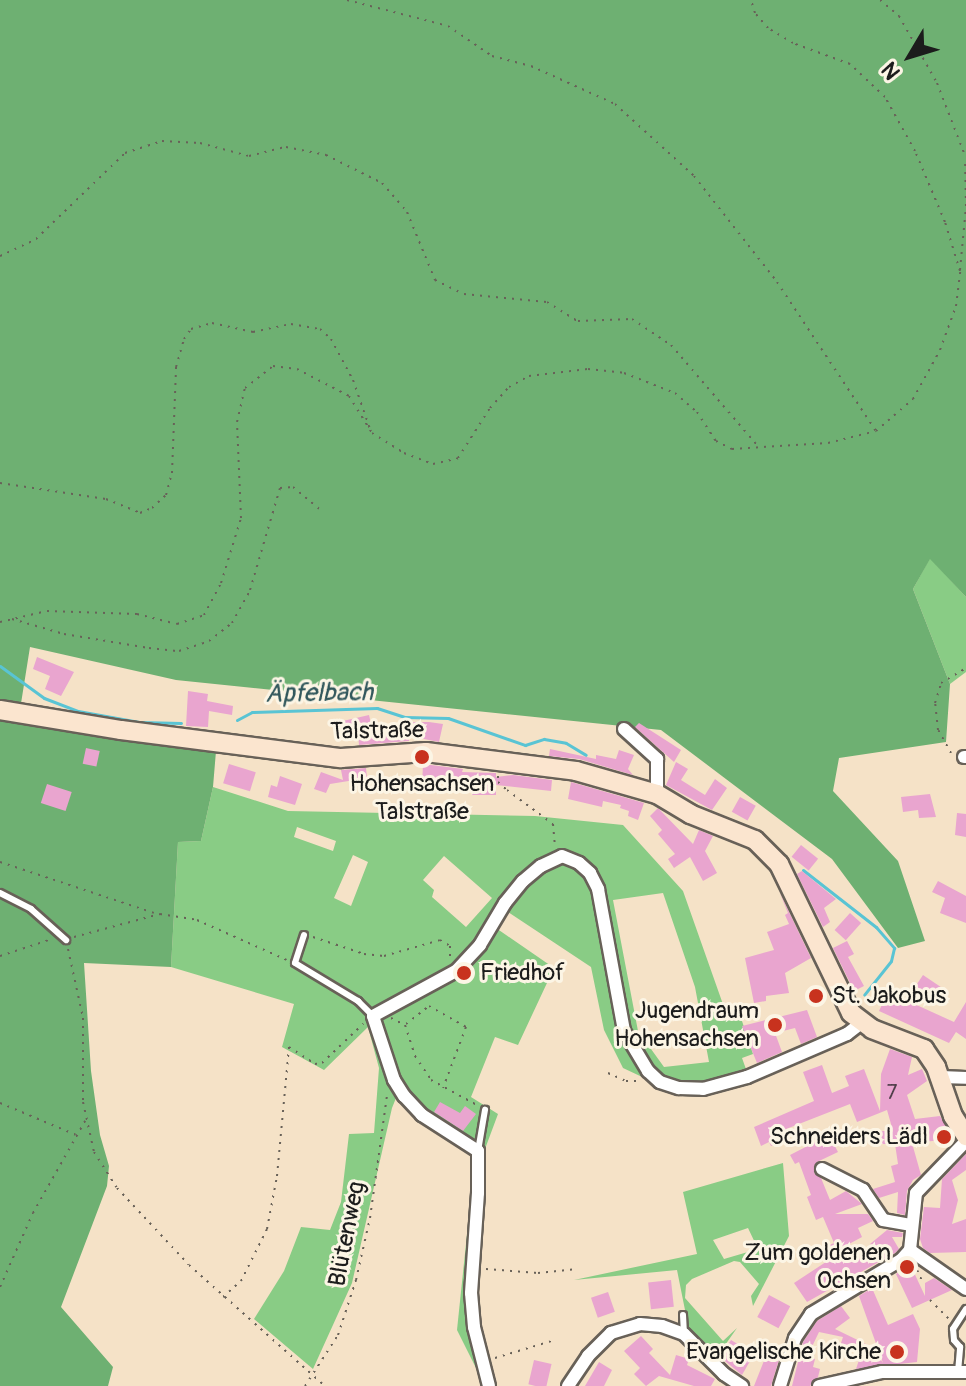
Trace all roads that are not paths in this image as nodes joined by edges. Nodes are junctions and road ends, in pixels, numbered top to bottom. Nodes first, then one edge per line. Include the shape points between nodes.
1 (0, 710) edge
2 (624, 729) dead end
3 (657, 794) junction
4 (0, 893) edge
5 (304, 935) road end
6 (66, 940) road end
7 (377, 1014) junction
8 (861, 1023) junction
9 (941, 1077) junction
10 (966, 1078) edge
11 (485, 1110) road end
12 (966, 1139) edge
13 (478, 1151) junction
14 (822, 1169) dead end
15 (912, 1225) junction
16 (910, 1250) junction
17 (966, 1289) edge
18 (966, 1309) edge
19 (683, 1315) dead end
20 (964, 1317) edge
21 (684, 1334) junction
22 (963, 1348) edge
23 (882, 1372) junction
24 (962, 1372) edge
25 (489, 1386) edge
26 (568, 1386) edge
27 (742, 1386) edge
28 (780, 1386) edge
29 (819, 1386) edge
30 (888, 1386) edge

1 - 3 street, Talstraße via 341,758 426,752 576,771
2 - 3 street via 657,759
3 - 8 street, Talstraße via 690,814 755,840 779,864 831,975
4 - 6 lane via 31,909
5 - 7 lane via 295,963
7 - 8 street via 456,971 523,881 562,856 579,863 598,889 624,1031 658,1080 703,1089 747,1077
7 - 13 street via 394,1080 422,1115
8 - 9 street via 917,1044
9 - 10 street
9 - 12 street
11 - 13 lane
12 - 15 street via 916,1193
13 - 25 street via 474,1327
14 - 15 street via 863,1190 883,1220
15 - 16 street
16 - 17 street
16 - 28 street via 811,1314 795,1338
18 - 20 lane
19 - 21 lane
20 - 22 lane via 955,1324 954,1340
21 - 26 street via 640,1324 611,1333
21 - 27 street
22 - 24 lane
23 - 24 street
23 - 29 street
23 - 30 street

